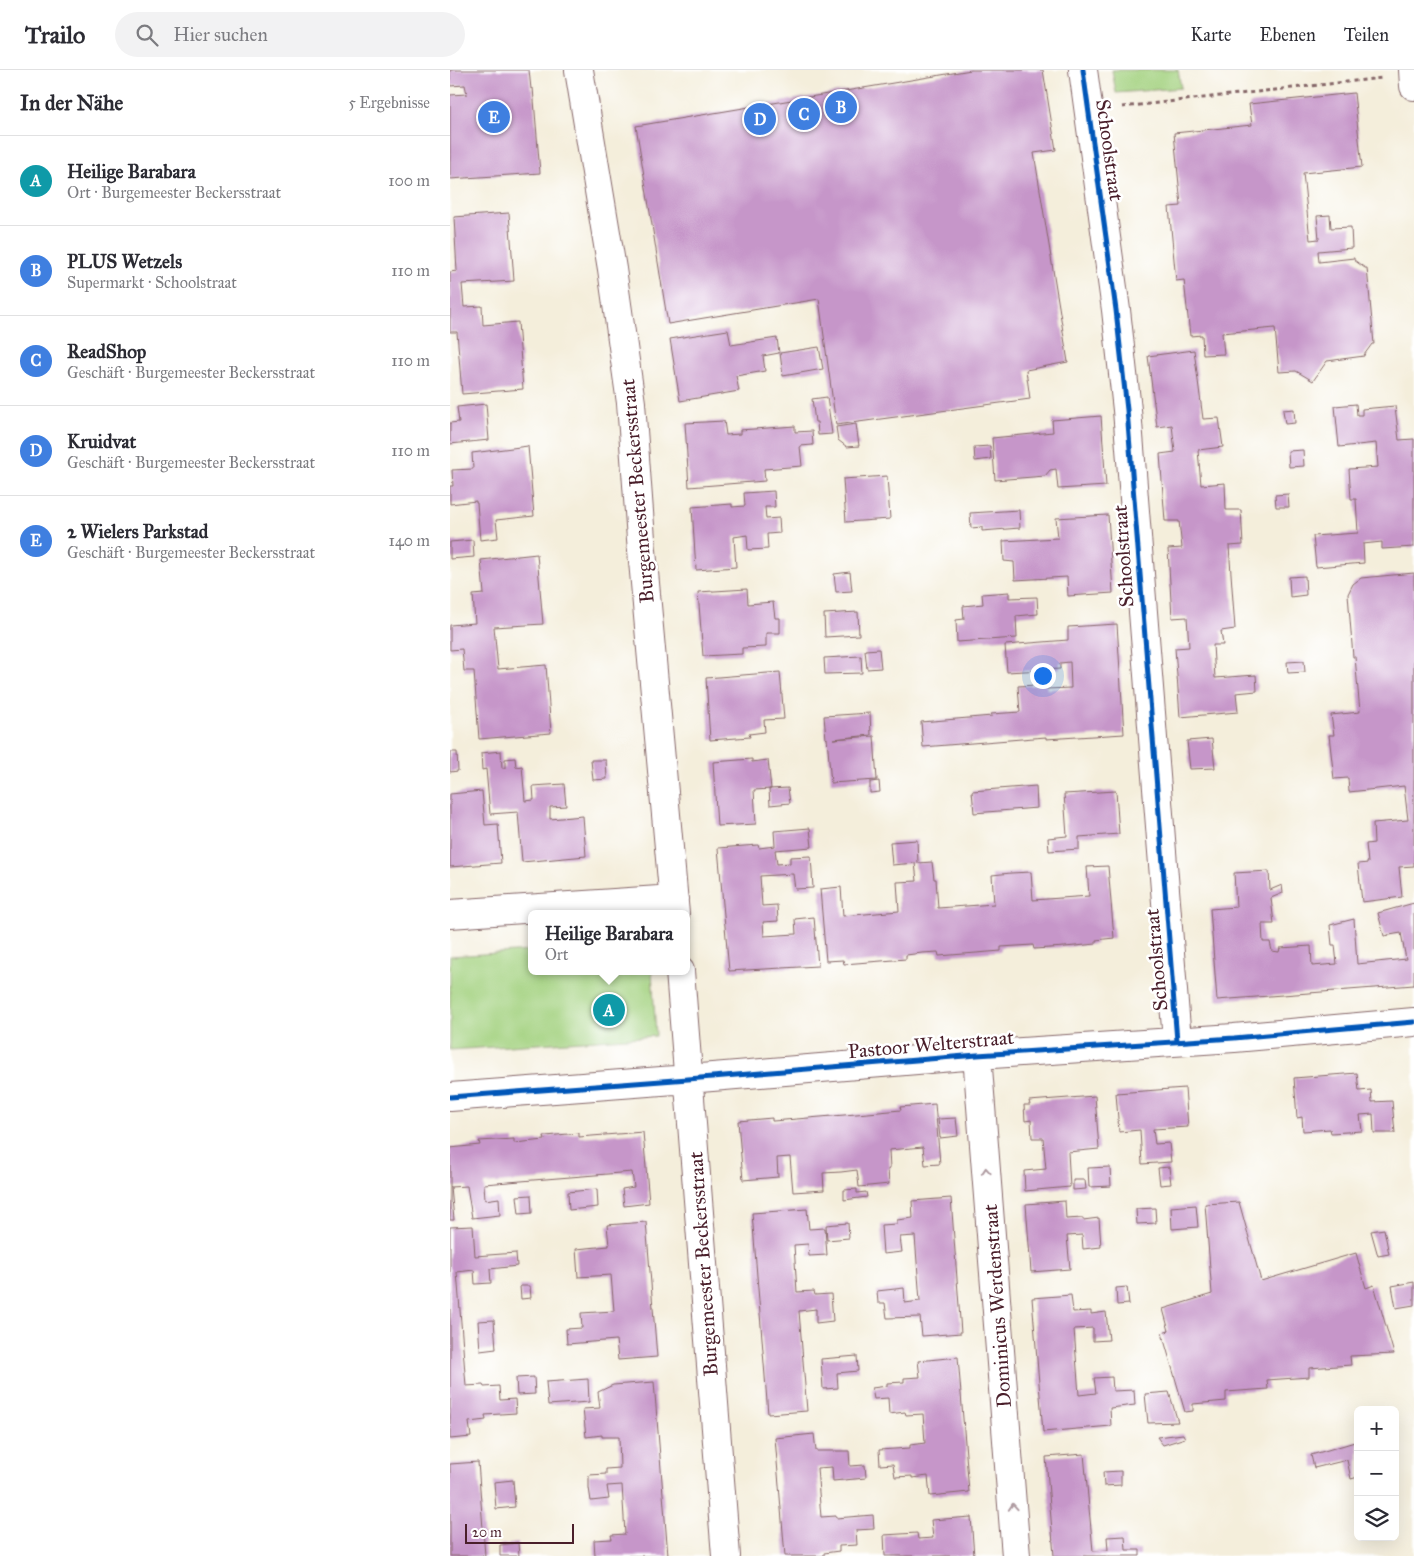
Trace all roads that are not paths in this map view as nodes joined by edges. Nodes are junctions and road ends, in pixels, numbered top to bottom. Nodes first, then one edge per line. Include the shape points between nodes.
1 (580, 70) edge
2 (1083, 70) edge
3 (674, 906) edge
4 (562, 910) edge
5 (528, 911) edge
6 (450, 914) edge
7 (680, 975) edge
8 (1414, 1022) edge
9 (1177, 1041) junction
10 (978, 1055) junction
11 (688, 1079) junction
12 (450, 1097) edge
13 (726, 1556) edge
14 (1016, 1556) edge

1 - 3 street, Burgemeester Beckersstraat via 631,403
2 - 9 street, Schoolstraat via 1127,410
3 - 4 street
5 - 6 street
7 - 11 street, Burgemeester Beckersstraat
8 - 9 street, Pastoor Welterstraat
9 - 10 street, Pastoor Welterstraat
10 - 11 street, Pastoor Welterstraat
14 -> 10 street, Dominicus Werdenstraat
11 - 12 street, Pastoor Welterstraat
11 - 13 street, Burgemeester Beckersstraat

